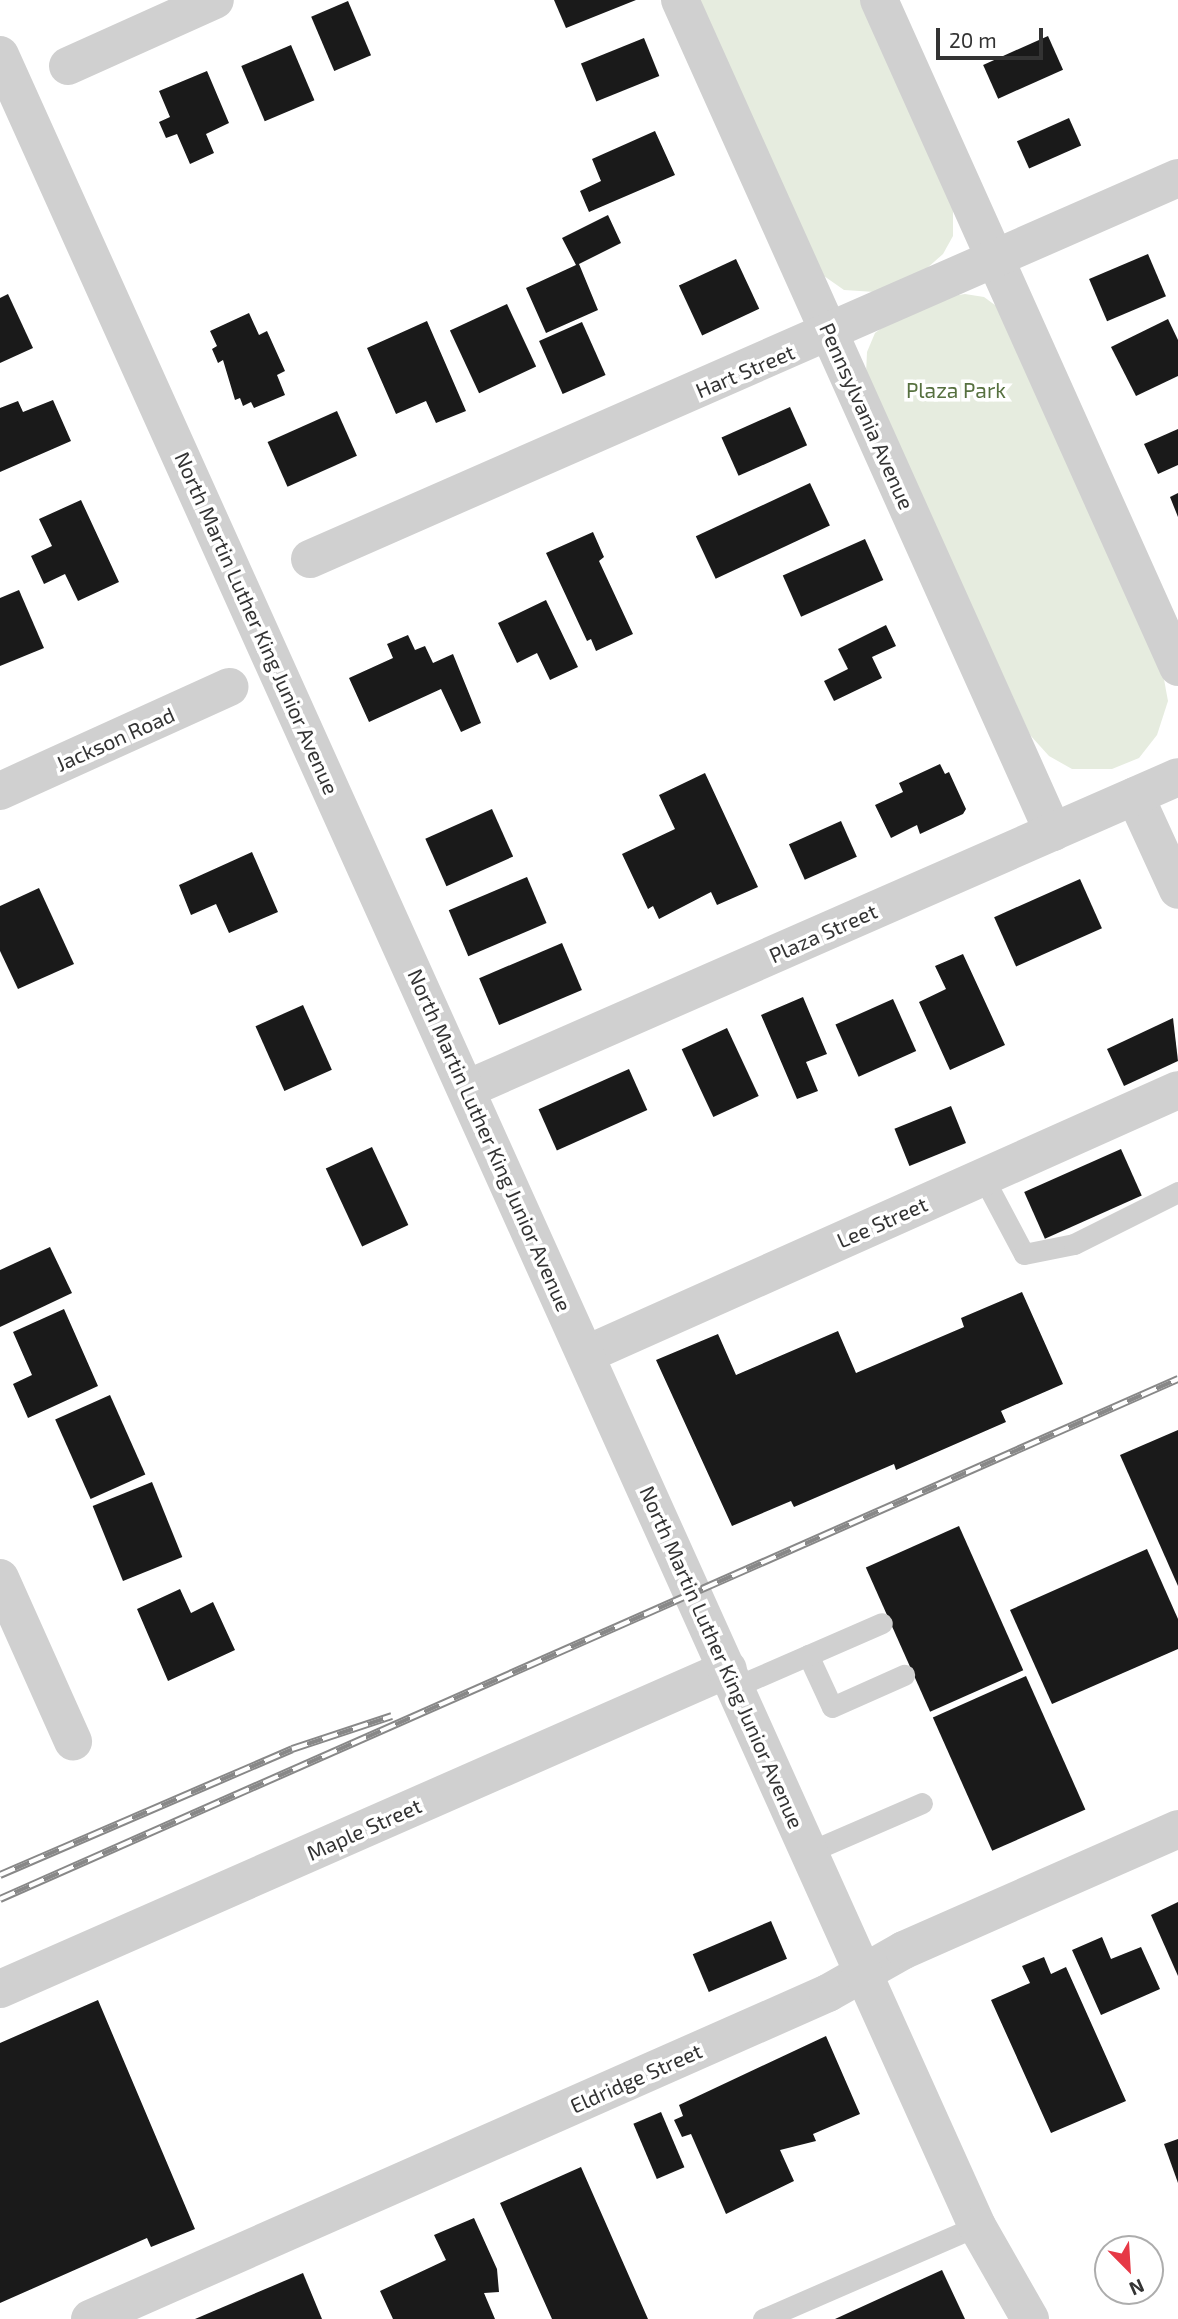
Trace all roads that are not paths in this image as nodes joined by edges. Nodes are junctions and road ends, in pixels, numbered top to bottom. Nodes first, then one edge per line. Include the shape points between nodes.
1 (215, 0) edge
2 (680, 0) edge
3 (879, 0) edge
4 (0, 55) edge
5 (68, 66) dead end
6 (1178, 178) edge
7 (997, 260) junction
8 (830, 335) junction
9 (310, 559) dead end
10 (1178, 667) edge
11 (229, 687) dead end
12 (1178, 777) edge
13 (0, 791) edge
14 (1135, 796) junction
15 (1054, 832) junction
16 (1178, 890) edge
17 (467, 1089) junction
18 (1178, 1090) edge
19 (983, 1177) junction
20 (1178, 1192) edge
21 (587, 1354) junction
22 (0, 1578) edge
23 (882, 1623) dead end
24 (808, 1655) junction
25 (904, 1675) dead end
26 (731, 1678) junction
27 (74, 1741) dead end
28 (922, 1803) dead end
29 (1178, 1829) edge
30 (809, 1852) junction
31 (863, 1973) junction
32 (0, 1989) edge
33 (977, 2226) junction
34 (90, 2319) edge
35 (763, 2319) edge
36 (999, 2319) edge
37 (1030, 2319) edge

1 - 5 street
2 - 8 street, Pennsylvania Avenue
3 - 7 street
4 - 17 street, North Martin Luther King Junior Avenue
6 - 7 street, Hart Street
7 - 8 street, Hart Street
7 - 10 street
8 - 9 street, Hart Street
8 - 15 street, Pennsylvania Avenue
11 - 13 street, Jackson Road
12 - 14 street, Plaza Street
14 - 15 street, Plaza Street
14 - 16 street
15 - 17 street, Plaza Street
17 - 21 street, North Martin Luther King Junior Avenue
18 - 19 street, Lee Street
19 - 20 lane via 1024,1254 1074,1244
19 - 21 street, Lee Street
21 - 26 street, North Martin Luther King Junior Avenue
22 - 27 street
23 - 24 lane
24 - 25 lane via 832,1707
24 - 26 lane
26 - 30 street, North Martin Luther King Junior Avenue
26 - 32 street, Maple Street
28 - 30 lane
29 - 31 street, Eldridge Street via 904,1950
30 - 31 street, North Martin Luther King Junior Avenue
31 - 33 street, North Martin Luther King Junior Avenue
31 - 34 street, Eldridge Street via 828,1993
33 - 35 lane
33 - 36 street, North Martin Luther King Junior Avenue
33 - 37 street, North Martin Luther King Junior Avenue

